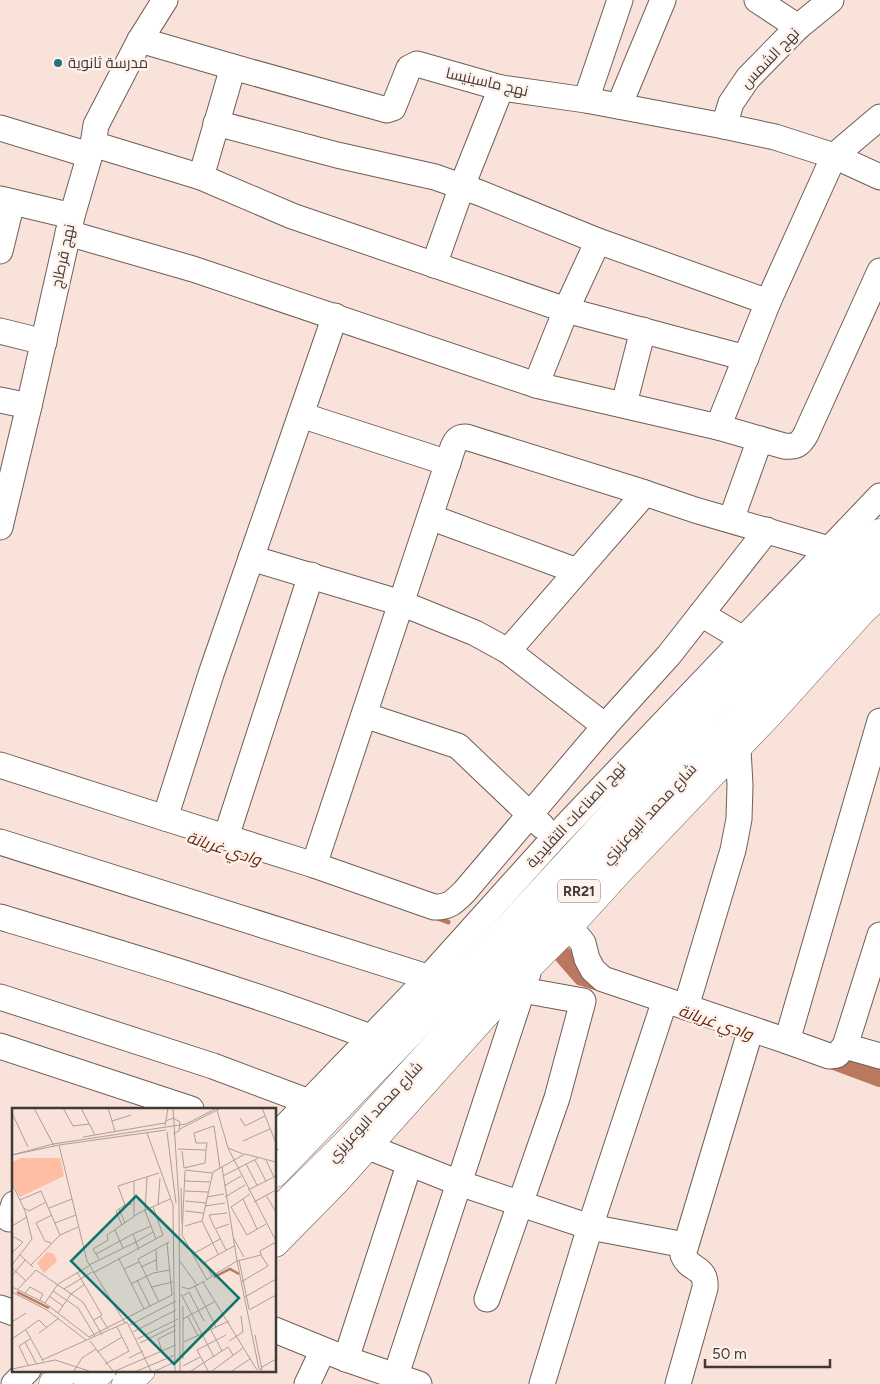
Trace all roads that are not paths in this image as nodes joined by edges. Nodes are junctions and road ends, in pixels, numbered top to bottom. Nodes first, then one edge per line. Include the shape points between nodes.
1 (165, 0) edge
2 (620, 0) edge
3 (663, 0) edge
4 (757, 0) edge
5 (831, 0) edge
6 (798, 27) junction
7 (140, 40) junction
8 (233, 67) junction
9 (502, 88) junction
10 (586, 100) junction
11 (619, 106) junction
12 (880, 116) edge
13 (216, 123) junction
14 (724, 126) junction
15 (0, 128) edge
16 (91, 149) junction
17 (834, 156) junction
18 (880, 177) edge
19 (201, 178) junction
20 (462, 186) junction
21 (6, 201) edge
22 (70, 225) junction
23 (598, 240) junction
24 (0, 251) edge
25 (434, 265) junction
26 (880, 271) edge
27 (768, 302) junction
28 (566, 310) junction
29 (335, 316) junction
30 (643, 330) junction
31 (0, 331) edge
32 (44, 342) junction
33 (746, 358) junction
34 (536, 385) junction
35 (0, 400) edge
36 (624, 404) junction
37 (30, 406) junction
38 (301, 415) junction
39 (718, 426) junction
40 (760, 439) junction
41 (448, 464) junction
42 (645, 493) junction
43 (880, 496) edge
44 (430, 517) junction
45 (731, 520) junction
46 (0, 527) edge
47 (767, 530) junction
48 (880, 533) edge
49 (829, 549) junction
50 (251, 558) junction
51 (880, 566) edge
52 (577, 571) junction
53 (311, 575) junction
54 (880, 594) edge
55 (401, 603) junction
56 (701, 614) junction
57 (743, 639) junction
58 (508, 651) junction
59 (364, 715) junction
60 (880, 721) edge
61 (605, 726) junction
62 (738, 733) junction
63 (0, 765) edge
64 (873, 772) edge
65 (530, 815) junction
66 (165, 818) junction
67 (226, 837) junction
68 (554, 838) junction
69 (0, 842) edge
70 (314, 865) junction
71 (0, 917) edge
72 (569, 926) junction
73 (880, 935) edge
74 (522, 972) junction
75 (429, 977) junction
76 (603, 980) junction
77 (455, 986) junction
78 (0, 997) edge
79 (584, 1001) junction
80 (675, 1004) junction
81 (751, 1029) junction
82 (370, 1037) junction
83 (787, 1041) junction
84 (0, 1046) edge
85 (845, 1046) junction
86 (880, 1056) edge
87 (175, 1107) edge
88 (320, 1109) junction
89 (276, 1136) edge
90 (366, 1146) junction
91 (409, 1165) junction
92 (276, 1172) edge
93 (459, 1183) junction
94 (520, 1205) junction
95 (276, 1213) edge
96 (590, 1227) junction
97 (276, 1242) edge
98 (685, 1245) junction
99 (487, 1299) dead end
100 (0, 1308) edge
101 (12, 1312) edge
102 (276, 1330) edge
103 (323, 1350) junction
104 (346, 1359) junction
105 (65, 1372) edge
106 (100, 1372) edge
107 (139, 1372) edge
108 (394, 1380) edge
109 (53, 1384) edge
110 (88, 1384) edge
111 (126, 1384) edge
112 (307, 1384) edge
113 (419, 1384) edge
114 (542, 1384) edge
115 (678, 1384) edge

1 - 7 street, نهج قرطاج
2 - 10 street
3 - 11 street
4 - 6 street
5 - 6 street, نهج الشمس
6 - 14 street, نهج الشمس via 740,89 731,103
7 - 8 street
7 - 16 street, نهج قرطاج via 96,125
8 - 9 street, نهج ماسينيسا via 387,110 392,108 409,68 417,64
8 - 13 street
9 - 10 street, نهج ماسينيسا
9 - 20 street
10 - 11 street, نهج ماسينيسا
11 - 14 street, نهج ماسينيسا
12 - 17 street
13 - 19 street
13 - 20 street
14 - 17 street, نهج ماسينيسا via 775,137
15 - 16 street
16 - 19 street
16 - 22 street, نهج قرطاج
17 - 18 street, نهج ماسينيسا
17 - 27 street
19 - 25 street via 292,216
20 - 23 street
20 - 25 street
21 - 22 street
21 - 24 street
22 - 29 street
22 - 32 street, نهج قرطاج
23 - 27 street
23 - 28 street
25 - 28 street
26 - 40 street via 801,444 784,446
27 - 33 street
28 - 30 street
28 - 34 street
29 - 34 street
29 - 38 street
30 - 33 street
30 - 36 street
31 - 32 street
32 - 37 street, نهج قرطاج
33 - 39 street
34 - 36 street
35 - 37 street
36 - 39 street
37 - 46 street, نهج قرطاج
38 - 41 street
38 - 50 street
39 - 40 street
40 - 45 street
41 - 42 street via 456,441 466,436
41 - 44 street
42 - 45 street
42 - 52 street
43 - 49 street, نهج الصناعات التقليدية
44 - 52 street
44 - 55 street
45 - 47 street
47 - 49 street
47 - 56 street
48 - 77 main road, شارع محمد البوعزيزي / RR21 via 760,654
49 - 57 street, نهج الصناعات التقليدية
50 - 53 street
50 - 66 street
51 - 62 main road, شارع محمد البوعزيزي / RR21 via 781,669
52 - 58 street
53 - 55 street
53 - 67 street
54 - 62 main road
55 - 58 street via 475,633
55 - 59 street
56 - 57 street
56 - 61 street
57 - 68 street, نهج الصناعات التقليدية
58 - 61 street
59 - 65 street via 458,746
59 - 70 street
60 - 64 street
61 - 65 street
62 - 72 main road
62 - 74 main road, شارع محمد البوعزيزي / RR21 via 629,834 558,914
62 - 80 street via 739,819 732,850
63 - 66 street
64 - 83 street
65 - 68 street
65 - 70 street via 465,892 451,904 441,907
66 - 67 street
67 - 70 street
68 - 75 street, نهج الصناعات التقليدية
69 - 75 street
71 - 82 street via 254,996
72 - 74 main road
72 - 76 street via 583,943 593,970
73 - 85 street
74 - 79 street
74 - 90 main road
74 - 93 street
74 - 95 main road, شارع محمد البوعزيزي / RR21
75 - 77 street
75 - 82 street, نهج الصناعات التقليدية
76 - 79 street
76 - 80 street
77 - 88 main road, شارع محمد البوعزيزي / RR21
78 - 88 street via 213,1066
79 - 94 street via 557,1098
80 - 81 street
80 - 96 street
81 - 83 street
81 - 98 street
82 - 88 street, نهج الصناعات التقليدية
83 - 85 street via 829,1056 837,1054
84 - 87 street
85 - 86 street
88 - 89 street, نهج الصناعات التقليدية
88 - 92 main road, شارع محمد البوعزيزي / RR21
90 - 91 street
90 - 97 main road
91 - 93 street
91 - 104 street
93 - 94 street
93 - 108 street
94 - 96 street
94 - 99 street
96 - 98 street
96 - 114 street
98 - 115 street via 685,1261 706,1280
100 - 101 street
102 - 103 street
103 - 104 street
103 - 112 street
104 - 108 street
105 - 109 main road
106 - 110 main road
107 - 111 main road
108 - 113 street

